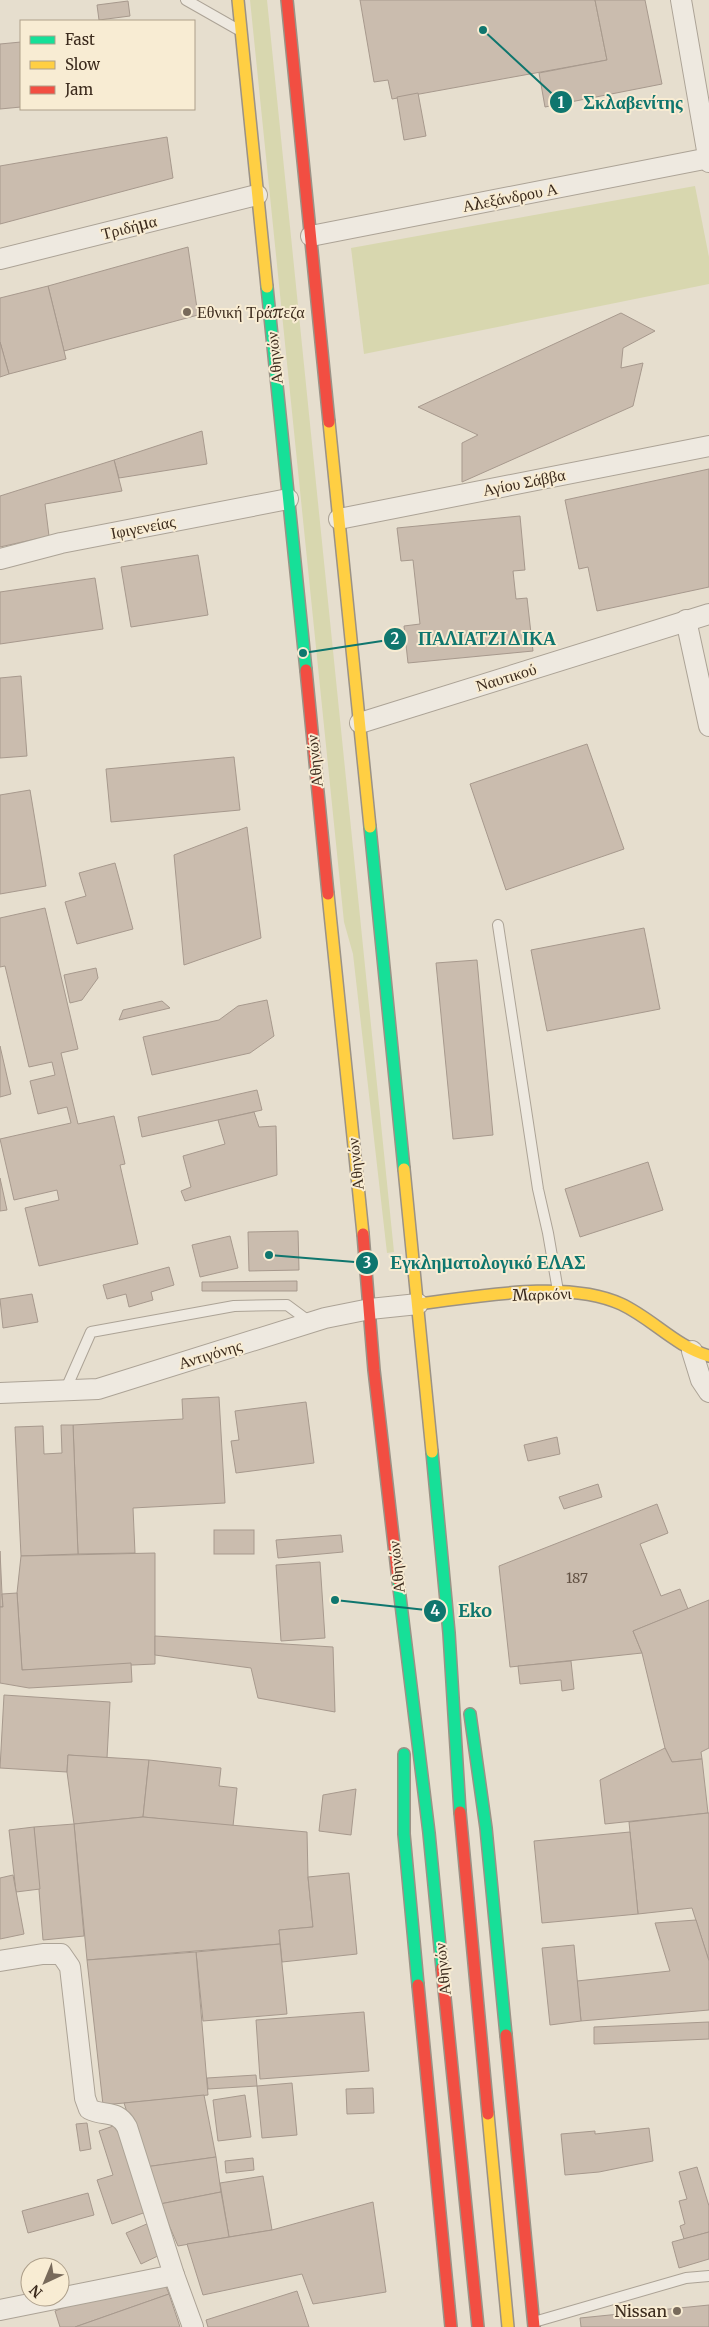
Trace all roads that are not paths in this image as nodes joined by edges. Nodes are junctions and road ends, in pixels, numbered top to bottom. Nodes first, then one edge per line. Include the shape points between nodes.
1 (186, 0) edge
2 (238, 0) edge
3 (287, 0) edge
4 (681, 0) edge
5 (241, 32) junction
6 (709, 160) edge
7 (257, 195) junction
8 (311, 236) junction
9 (0, 259) edge
10 (709, 446) edge
11 (288, 499) junction
12 (339, 519) junction
13 (0, 559) edge
14 (709, 614) edge
15 (686, 620) junction
16 (360, 723) junction
17 (709, 726) edge
18 (498, 925) dead end
19 (558, 1292) junction
20 (418, 1304) junction
21 (370, 1309) junction
22 (310, 1323) junction
23 (701, 1354) edge
24 (65, 1391) junction
25 (709, 1392) edge
26 (0, 1394) edge
27 (448, 1633) junction
28 (404, 1642) junction
29 (0, 1962) edge
30 (174, 2275) junction
31 (709, 2276) edge
32 (0, 2310) edge
33 (507, 2321) edge
34 (478, 2323) edge
35 (533, 2325) edge
36 (193, 2327) edge
37 (450, 2327) edge

1 - 5 lane
2 - 5 main road, Αθηνών
3 - 8 main road, Αθηνών
4 - 6 street
5 - 7 main road, Αθηνών
6 - 8 street, Αλεξάνδρου Α
7 - 9 street, Τριδήμα
7 - 11 main road, Αθηνών
8 - 12 main road, Αθηνών
10 - 12 street, Αγίου Σάββα
11 - 13 street, Ιφιγενείας via 61,543
11 - 21 main road, Αθηνών
12 - 16 main road, Αθηνών
14 - 15 street, Ναυτικού
15 - 16 street, Ναυτικού
15 - 17 street
16 - 20 main road, Αθηνών
18 - 19 lane via 538,1189
19 - 20 main road, Μαρκόνι
19 - 23 main road, Μαρκόνι via 586,1294 621,1304
20 - 21 street, Αντιγόνης
20 - 27 main road, Αθηνών
21 - 22 street, Αντιγόνης
21 - 28 main road, Αθηνών
22 - 24 street, Αντιγόνης via 98,1390
22 - 24 lane via 287,1306 234,1306 91,1332
23 - 25 street via 701,1380
24 - 26 street, Αντιγόνης
27 - 33 main road, Αθηνών via 461,1830
27 - 35 main road via 466,1697 486,1828
28 - 34 main road, Αθηνών via 429,1833
28 - 37 main road via 404,1834
29 - 30 street via 61,1954 70,1967 84,2098 89,2109 99,2114 122,2117
30 - 32 street
30 - 36 street
31 - 35 lane via 686,2278

